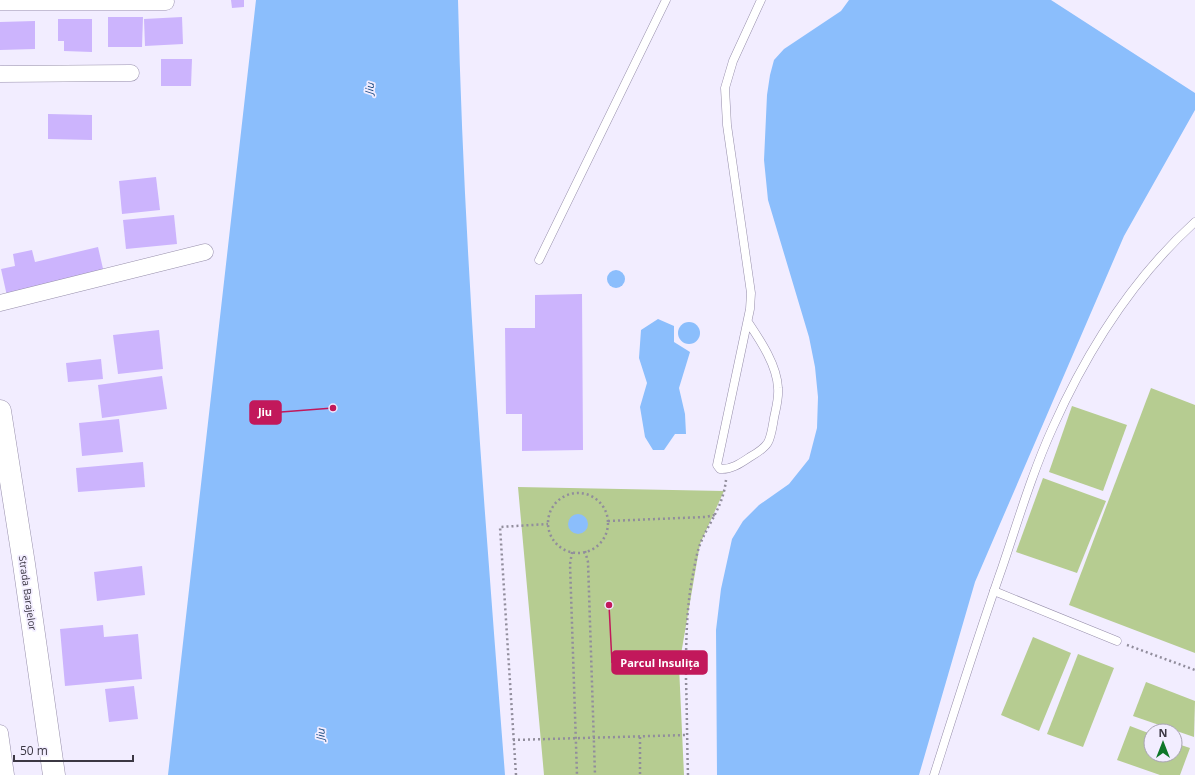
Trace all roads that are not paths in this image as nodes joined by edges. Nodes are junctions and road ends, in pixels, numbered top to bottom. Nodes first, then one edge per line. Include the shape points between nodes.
1 (666, 0) edge
2 (761, 0) edge
3 (0, 2) edge
4 (166, 2) dead end
5 (131, 73) dead end
6 (0, 74) edge
7 (1195, 222) edge
8 (205, 252) dead end
9 (539, 260) dead end
10 (0, 303) edge
11 (748, 322) junction
12 (0, 411) edge
13 (994, 591) junction
14 (1117, 641) road end
15 (0, 732) edge
16 (6, 775) edge
17 (54, 775) edge
18 (934, 775) edge

1 - 9 lane
2 - 11 lane via 733,61 725,88 727,125 751,293
3 - 4 street
5 - 6 street
7 - 13 lane via 1176,238 1123,303 1083,364 1052,428 1032,478
8 - 10 street
11 - 11 lane via 717,465 720,469 727,469 762,450 768,446 771,438 778,387 764,346
12 - 17 main road, Strada Barajelor
13 - 14 lane
13 - 18 lane
15 - 16 street

